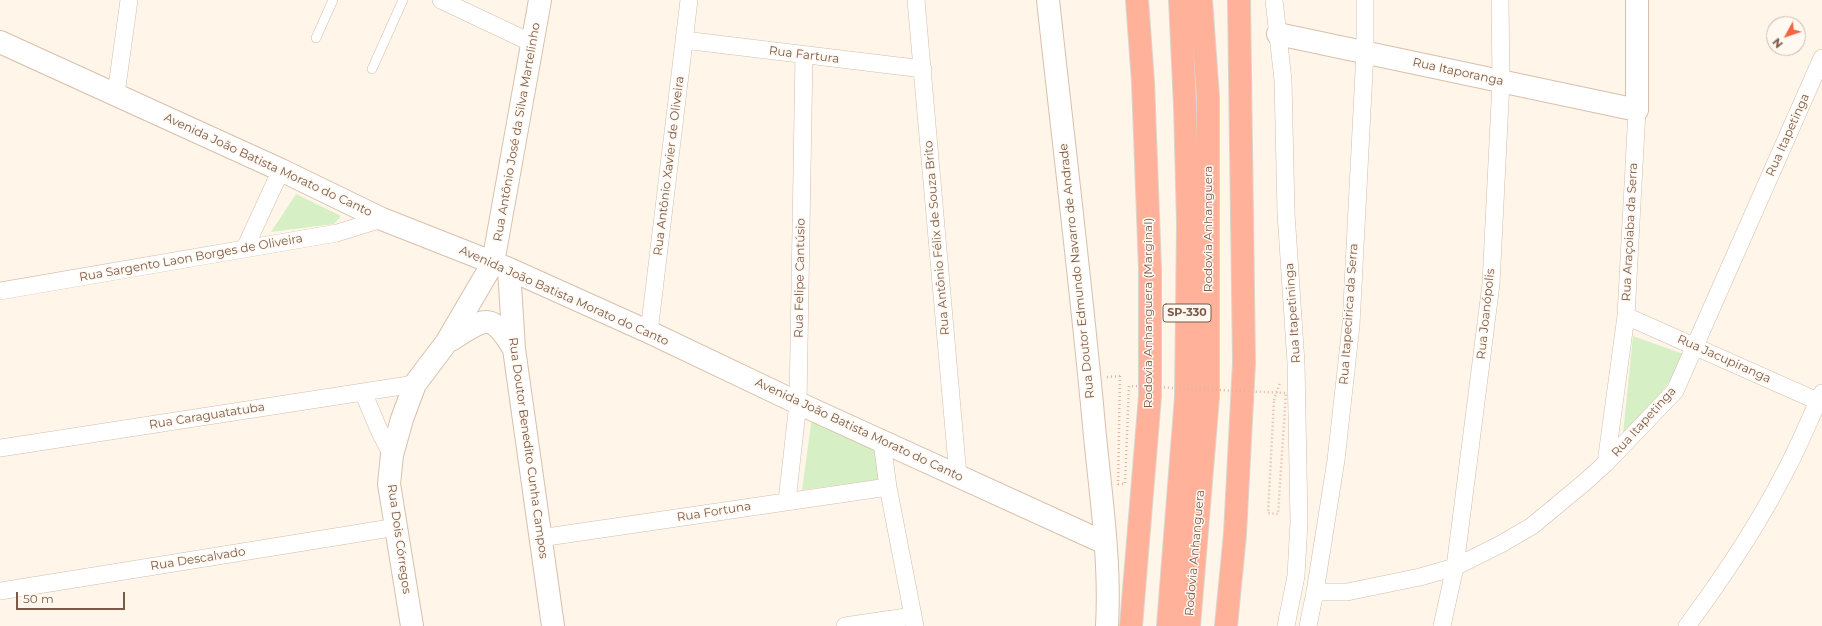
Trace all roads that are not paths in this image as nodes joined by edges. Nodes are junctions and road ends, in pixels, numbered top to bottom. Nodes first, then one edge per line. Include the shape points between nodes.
1 (129, 0) edge
2 (333, 0) edge
3 (403, 0) edge
4 (441, 0) edge
5 (540, 0) edge
6 (689, 0) edge
7 (916, 0) edge
8 (1048, 0) edge
9 (1137, 0) edge
10 (1180, 0) edge
11 (1239, 0) edge
12 (1274, 0) edge
13 (1364, 0) edge
14 (1500, 0) edge
15 (1637, 0) edge
16 (1201, 1) edge
17 (1278, 34) junction
18 (316, 38) dead end
19 (684, 40) junction
20 (0, 42) edge
21 (532, 43) junction
22 (1365, 52) junction
23 (804, 55) junction
24 (1822, 58) edge
25 (372, 69) dead end
26 (923, 69) junction
27 (1501, 81) junction
28 (116, 94) junction
29 (1637, 110) junction
30 (281, 170) junction
31 (382, 219) junction
32 (245, 248) junction
33 (501, 266) junction
34 (0, 290) edge
35 (476, 294) junction
36 (511, 306) junction
37 (1626, 316) junction
38 (488, 322) junction
39 (649, 332) junction
40 (446, 343) junction
41 (1696, 346) junction
42 (514, 349) junction
43 (415, 384) junction
44 (363, 392) junction
45 (1821, 399) edge
46 (798, 404) junction
47 (882, 442) junction
48 (0, 448) edge
49 (392, 455) junction
50 (1606, 464) junction
51 (958, 476) junction
52 (888, 487) junction
53 (787, 501) junction
54 (397, 527) junction
55 (540, 538) junction
56 (1105, 543) junction
57 (1455, 567) junction
58 (0, 591) edge
59 (1315, 592) junction
60 (914, 621) edge
61 (412, 626) edge
62 (553, 626) edge
63 (845, 626) edge
64 (1107, 626) edge
65 (1132, 626) edge
66 (1168, 626) edge
67 (1189, 626) edge
68 (1226, 626) edge
69 (1286, 626) edge
70 (1308, 626) edge
71 (1442, 626) edge
72 (1687, 626) edge

1 - 28 street
2 - 18 lane
3 - 25 lane
4 - 21 street
5 - 21 street, Rua Antônio José da Silva Martelinho
6 - 19 street, Rua Antônio Xavier de Oliveira
7 - 26 street, Rua Antônio Félix de Souza Brito
8 - 56 street, Rua Doutor Edmundo Navarro de Andrade
9 - 65 highway, Rodovia Anhanguera (Marginal) via 1150,254 1150,396
10 - 66 highway, Rodovia Anhanguera / SP-330 via 1188,223 1186,397
11 - 68 highway via 1244,363 1235,534
12 - 17 street, Rua Itapetininga
13 - 22 street, Rua Itapecirica da Serra
14 - 27 street, Rua Joanópolis
15 - 29 street, Rua Araçoiaba da Serra
16 - 67 highway, Rodovia Anhanguera / SP-330 via 1208,96 1208,397
17 - 22 street, Rua Itaporanga
17 - 69 street, Rua Itapetininga via 1283,80 1286,213 1296,363 1299,522 1293,598
19 - 23 street, Rua Fartura
19 - 39 street, Rua Antônio Xavier de Oliveira
20 - 28 street, Avenida João Batista Morato do Canto
21 - 33 street, Rua Antônio José da Silva Martelinho
22 - 27 street, Rua Itaporanga
22 - 59 street, Rua Itapecirica da Serra via 1351,325 1336,460
23 - 26 street, Rua Fartura
23 - 46 street, Rua Felipe Cantúsio
24 - 41 street, Rua Itapetinga
26 - 51 street, Rua Antônio Félix de Souza Brito
27 - 29 street, Rua Itaporanga
27 - 57 street, Rua Joanópolis via 1491,284
28 - 30 street, Avenida João Batista Morato do Canto
29 - 37 street, Rua Araçoiaba da Serra
30 - 31 street, Avenida João Batista Morato do Canto
30 - 32 street
31 - 32 street, Rua Sargento Laon Borges de Oliveira via 337,233
31 - 33 street, Avenida João Batista Morato do Canto
32 - 34 street, Rua Sargento Laon Borges de Oliveira
33 - 35 street, Rua Dois Córregos
33 - 36 street, Rua Doutor Benedito Cunha Campos
33 - 39 street, Avenida João Batista Morato do Canto
35 - 38 street via 482,316
35 - 40 street, Rua Dois Córregos
36 - 38 street via 502,315
36 - 42 street, Rua Doutor Benedito Cunha Campos
37 - 41 street, Rua Jacupiranga
37 - 50 street, Rua Araçoiaba da Serra
38 - 40 street via 473,325
38 - 42 street via 499,327
39 - 46 street, Avenida João Batista Morato do Canto
40 - 43 street, Rua Dois Córregos
41 - 45 street, Rua Jacupiranga
41 - 50 street, Rua Itapetinga via 1675,391
42 - 55 street, Rua Doutor Benedito Cunha Campos
43 - 44 street, Rua Caraguatatuba
43 - 49 street, Rua Dois Córregos
44 - 48 street, Rua Caraguatatuba
44 - 49 street
45 - 72 street via 1788,468 1759,518 1728,570
46 - 47 street, Avenida João Batista Morato do Canto
46 - 53 street, Rua Felipe Cantúsio
47 - 51 street, Avenida João Batista Morato do Canto
47 - 52 street
49 - 54 street, Rua Dois Córregos via 390,484
50 - 57 street, Rua Itapetinga via 1532,526
51 - 56 street, Avenida João Batista Morato do Canto
52 - 53 street, Rua Fortuna
52 - 60 street
53 - 55 street, Rua Fortuna
54 - 58 street, Rua Descalvado
54 - 61 street, Rua Dois Córregos
55 - 62 street, Rua Doutor Benedito Cunha Campos
56 - 64 street, Rua Doutor Edmundo Navarro de Andrade via 1109,590
57 - 59 street, Rua Itapetinga via 1347,592
57 - 71 street, Rua Joanópolis
59 - 70 street, Rua Itapecirica da Serra
60 - 63 street

